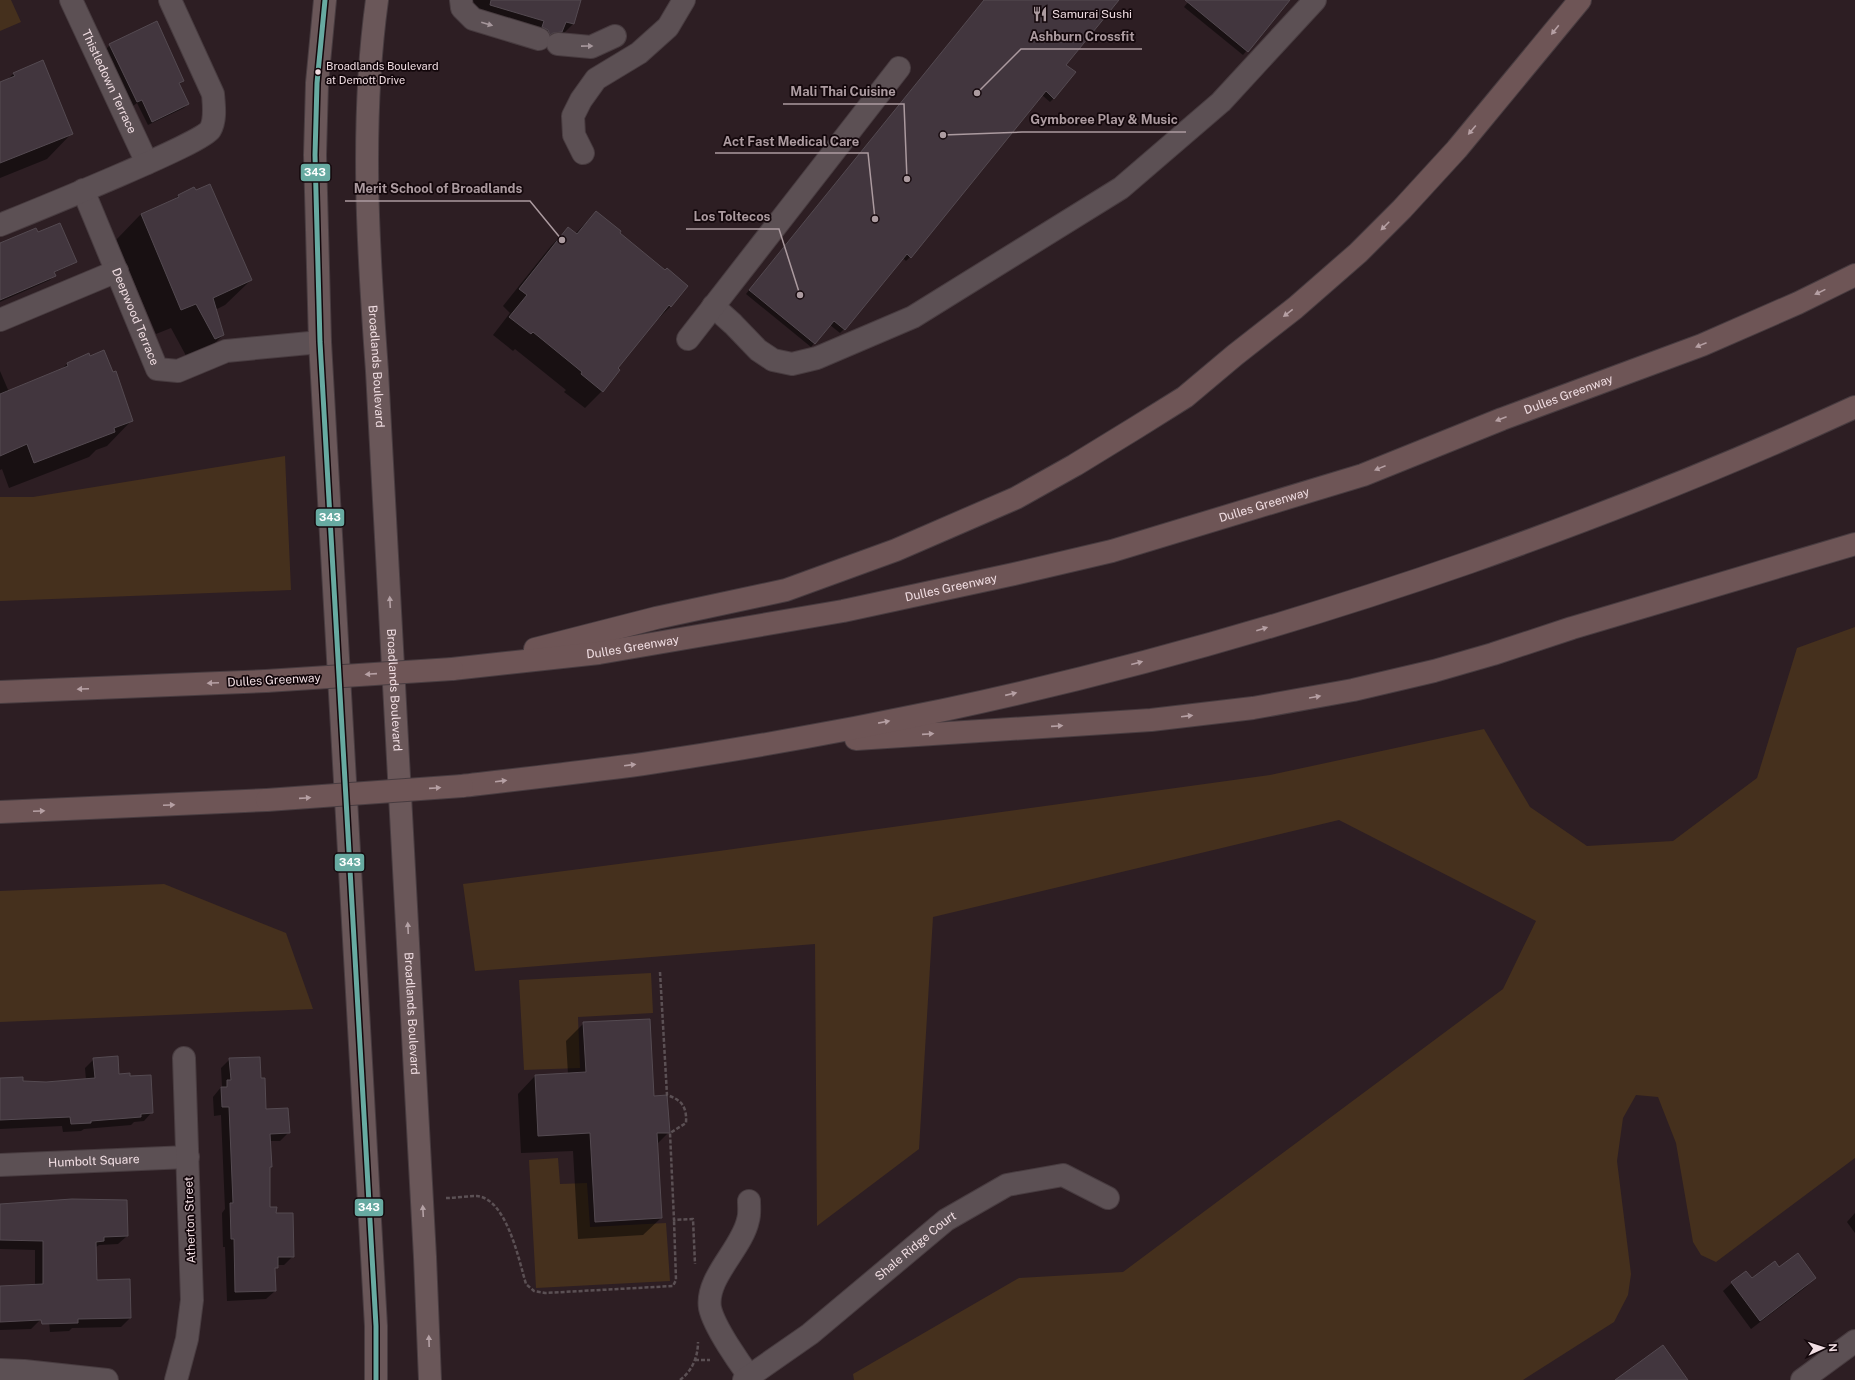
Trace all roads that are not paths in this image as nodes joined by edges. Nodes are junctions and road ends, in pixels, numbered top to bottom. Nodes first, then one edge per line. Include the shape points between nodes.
1 (71, 0) edge
2 (170, 0) edge
3 (325, 0) edge
4 (378, 0) edge
5 (462, 0) edge
6 (684, 0) edge
7 (1315, 0) edge
8 (1580, 0) edge
9 (615, 36) dead end
10 (899, 68) dead end
11 (583, 153) dead end
12 (147, 163) junction
13 (83, 190) junction
14 (0, 226) edge
15 (117, 271) junction
16 (1855, 275) edge
17 (713, 306) junction
18 (0, 320) edge
19 (688, 339) dead end
20 (320, 342) junction
21 (1855, 407) edge
22 (1855, 544) edge
23 (452, 670) junction
24 (0, 692) edge
25 (763, 745) junction
26 (0, 812) edge
27 (184, 1058) dead end
28 (188, 1157) junction
29 (0, 1166) edge
30 (1108, 1198) dead end
31 (749, 1201) dead end
32 (1855, 1341) edge
33 (0, 1370) edge
34 (748, 1379) edge
35 (107, 1380) edge
36 (176, 1380) edge
37 (376, 1380) edge
38 (430, 1380) edge
39 (1802, 1380) edge

1 - 12 street, Thistledown Terrace
2 - 12 street via 213,94 215,111 210,131 202,138
3 - 20 main road via 317,83 315,154
38 -> 4 main road, Broadlands Boulevard via 425,1249 371,289 369,110 373,33
5 -> 9 street via 462,8 472,19 548,41 591,48
6 - 11 street via 668,27 639,53 596,78 581,100 573,116 574,135
7 - 17 street via 1221,102 1121,188 913,317 817,358 792,364 773,360 758,350
8 -> 23 highway via 1457,149 1358,253 1185,397 1074,465 1016,498 896,550 786,590 656,618
10 - 17 street
12 - 13 street
13 - 14 street
13 - 15 street
15 - 18 street, Deepwood Terrace
15 - 20 street, Deepwood Terrace via 157,369 178,371 226,351
16 -> 23 highway, Dulles Greenway via 1702,345 1502,418 1362,475 1112,551 843,611 599,653
17 - 19 street
20 - 37 main road via 376,1326
25 -> 21 highway via 945,710 1095,675 1383,592 1536,539 1680,483
25 -> 22 highway via 1151,720 1253,708 1353,690 1493,654
23 -> 24 highway, Dulles Greenway, bridge
26 -> 25 highway, bridge via 266,800 462,786 642,764
27 - 28 street, Atherton Street
28 - 29 street, Humbolt Square
28 - 36 street, Atherton Street via 192,1300 187,1339
30 - 34 street, Shale Ridge Court via 1063,1175 1007,1185 946,1220 810,1334
31 - 34 street via 748,1220 741,1238 713,1285 710,1308 716,1325
32 - 39 street
33 - 35 street

